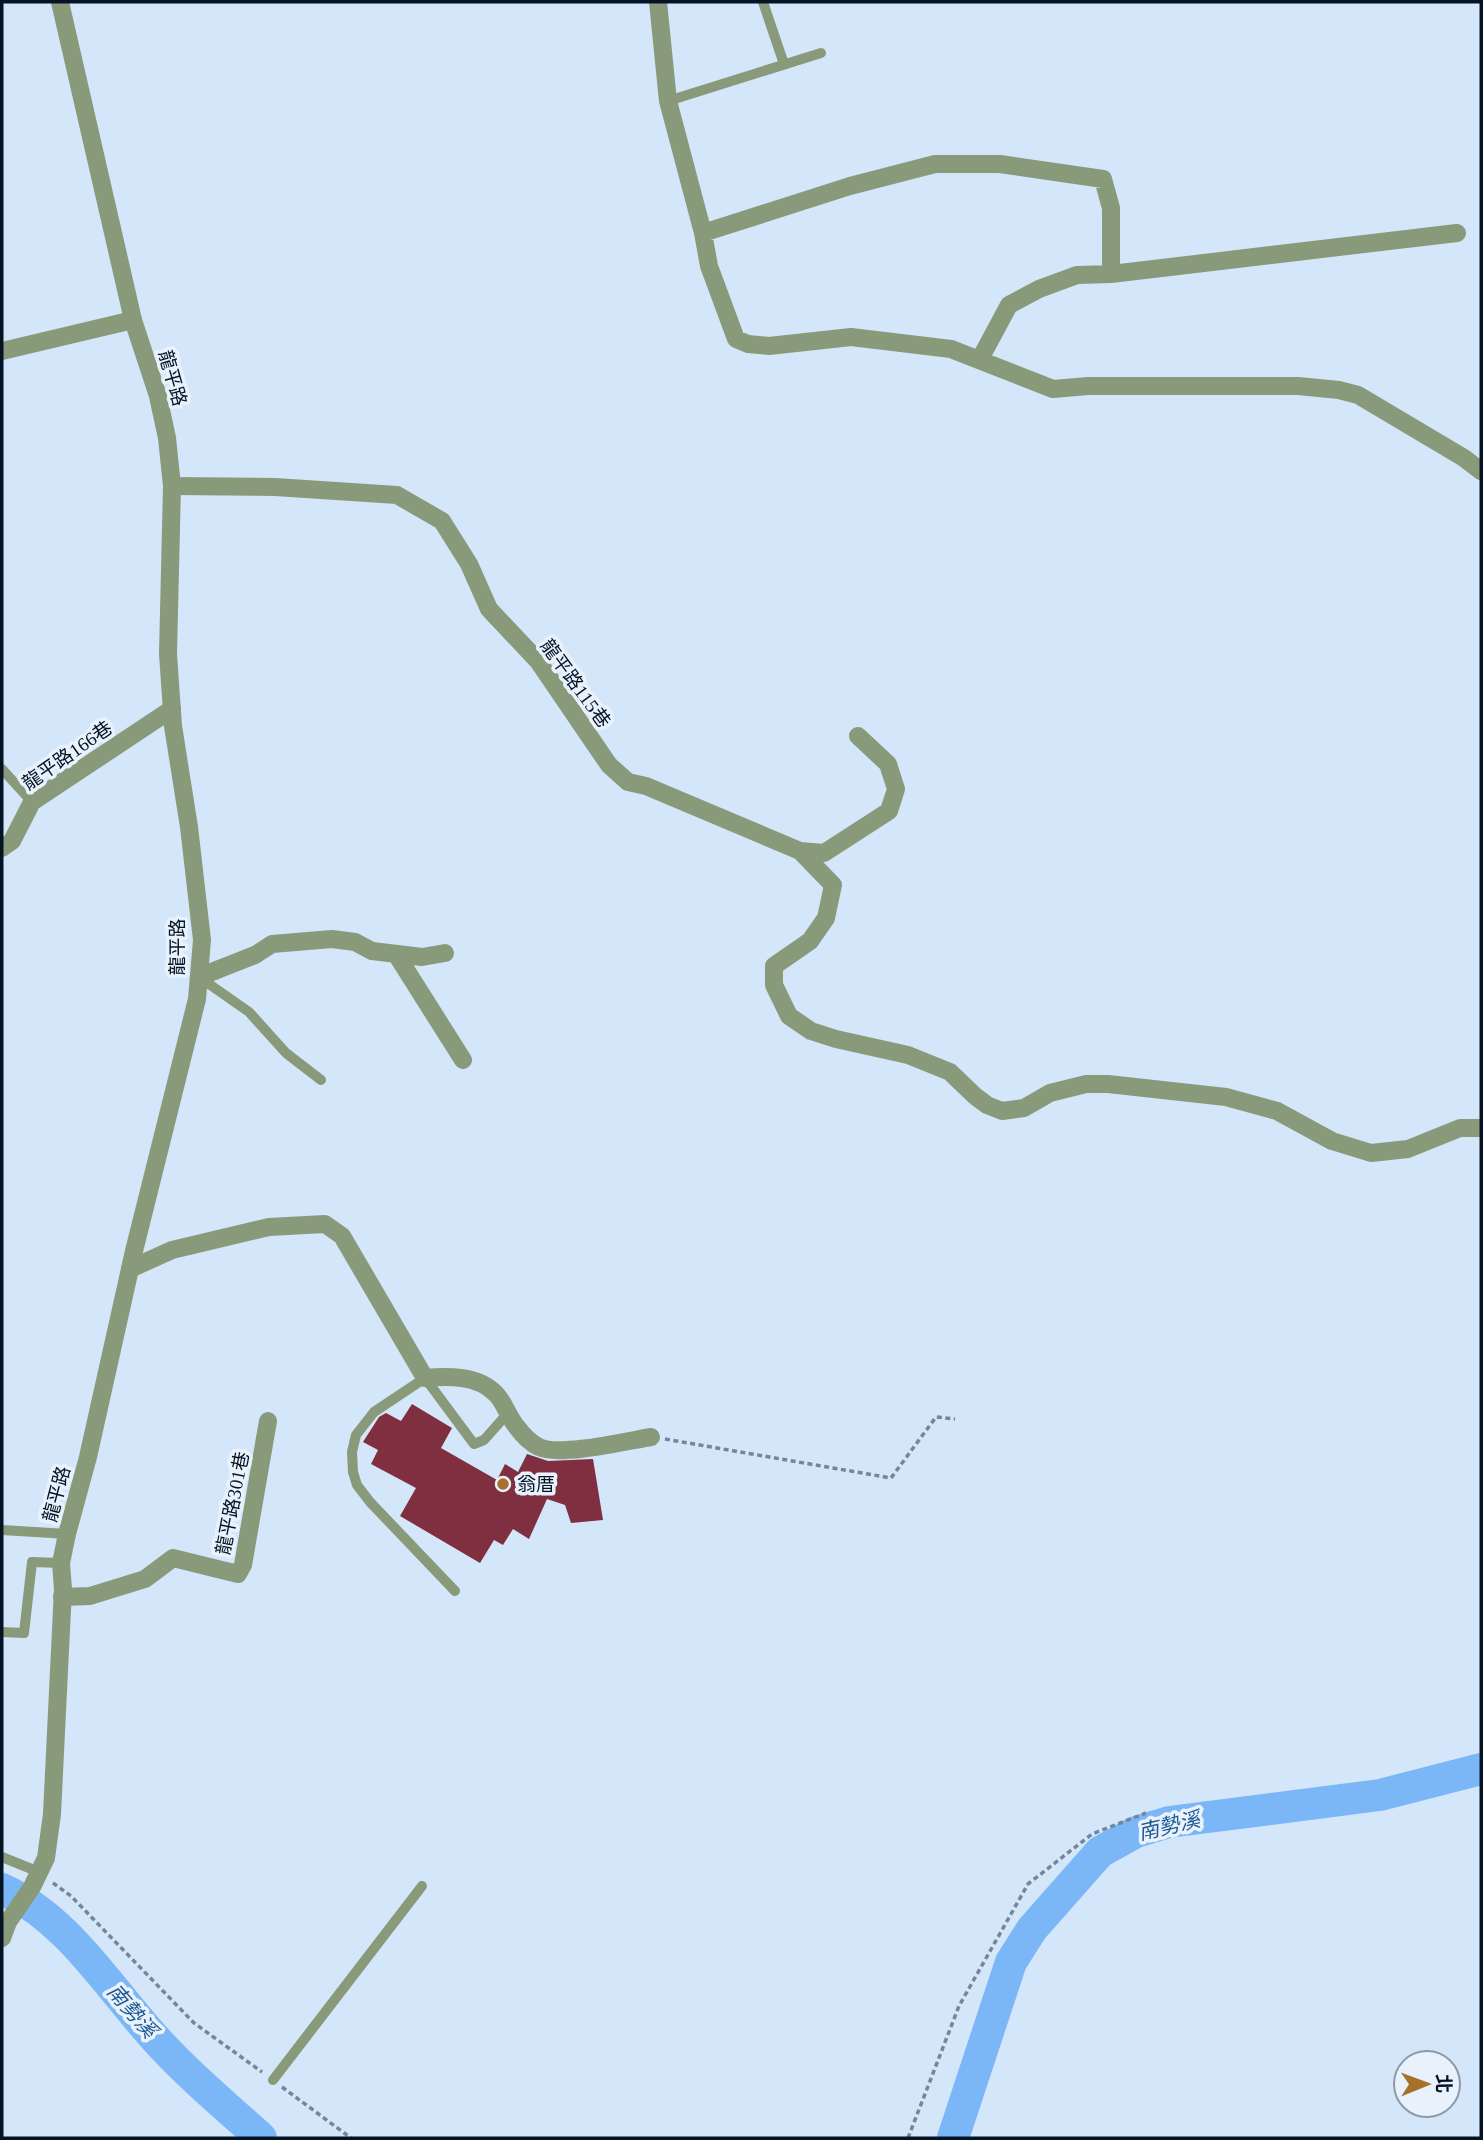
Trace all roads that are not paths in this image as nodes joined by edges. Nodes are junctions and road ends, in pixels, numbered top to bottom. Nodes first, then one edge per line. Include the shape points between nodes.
1 (60, 2) edge
2 (658, 2) edge
3 (763, 2) edge
4 (821, 53) dead end
5 (784, 64) junction
6 (668, 101) junction
7 (703, 233) junction
8 (1457, 233) dead end
9 (1111, 274) junction
10 (133, 320) junction
11 (2, 351) edge
12 (980, 359) junction
13 (1481, 471) edge
14 (172, 486) junction
15 (172, 709) junction
16 (858, 736) dead end
17 (2, 769) edge
18 (32, 802) junction
19 (2, 848) edge
20 (800, 851) junction
21 (445, 953) dead end
22 (396, 954) junction
23 (199, 977) junction
24 (463, 1060) dead end
25 (321, 1080) dead end
26 (1481, 1128) edge
27 (130, 1269) junction
28 (425, 1378) junction
29 (507, 1414) junction
30 (268, 1422) dead end
31 (651, 1437) road end
32 (2, 1530) edge
33 (67, 1534) junction
34 (61, 1563) junction
35 (455, 1591) dead end
36 (62, 1597) junction
37 (2, 1632) edge
38 (2, 1857) edge
39 (36, 1880) junction
40 (422, 1886) dead end
41 (5, 1930) edge
42 (273, 2081) road end

1 - 10 street, 龍平路
2 - 6 street
3 - 5 lane
4 - 5 lane
5 - 6 lane
6 - 7 street
7 - 9 street via 935,164 1000,164 1103,179 1111,208
7 - 12 street via 709,266 736,339 769,346 850,337 951,349
8 - 9 street
9 - 12 street via 1077,275 1009,305
10 - 11 street
10 - 14 street, 龍平路 via 158,396
12 - 13 street via 1053,389 1298,386 1339,390 1358,395
14 - 15 street, 龍平路 via 168,654
14 - 20 street, 龍平路115巷 via 397,495 442,521 469,564 489,609 538,661 609,765 628,782
15 - 18 street, 龍平路166巷
15 - 23 street, 龍平路 via 202,940
16 - 20 street, 龍平路115巷 via 888,764 896,789 889,811 824,853
17 - 18 lane
18 - 19 street, 龍平路166巷 via 12,841
20 - 26 street via 833,885 821,925 810,940 774,966 774,985 789,1016 811,1031 908,1055 950,1072 987,1105 1002,1111 1024,1108 1050,1093 1086,1084 1226,1097 1277,1111 1332,1141 1371,1153 1408,1149 1460,1128
21 - 22 street via 422,957
22 - 23 street via 332,939 272,944
22 - 24 street
23 - 25 lane via 249,1012 286,1053
23 - 27 street, 龍平路
27 - 28 street via 172,1251 269,1227 325,1224 342,1236
27 - 33 street, 龍平路
28 - 29 street via 478,1381 496,1394
28 - 29 lane via 474,1444 484,1440
28 - 35 lane via 374,1412 356,1435 353,1472 370,1502
29 - 31 street via 539,1448 556,1451
30 - 36 street, 龍平路301巷 via 243,1565 237,1574 173,1558 145,1579 90,1596
32 - 33 lane
33 - 34 street, 龍平路
34 - 36 street, 龍平路
34 - 37 lane via 32,1562 24,1633
36 - 39 street, 龍平路 via 52,1814 46,1858
38 - 39 lane
39 - 41 street, 龍平路
40 - 42 lane

